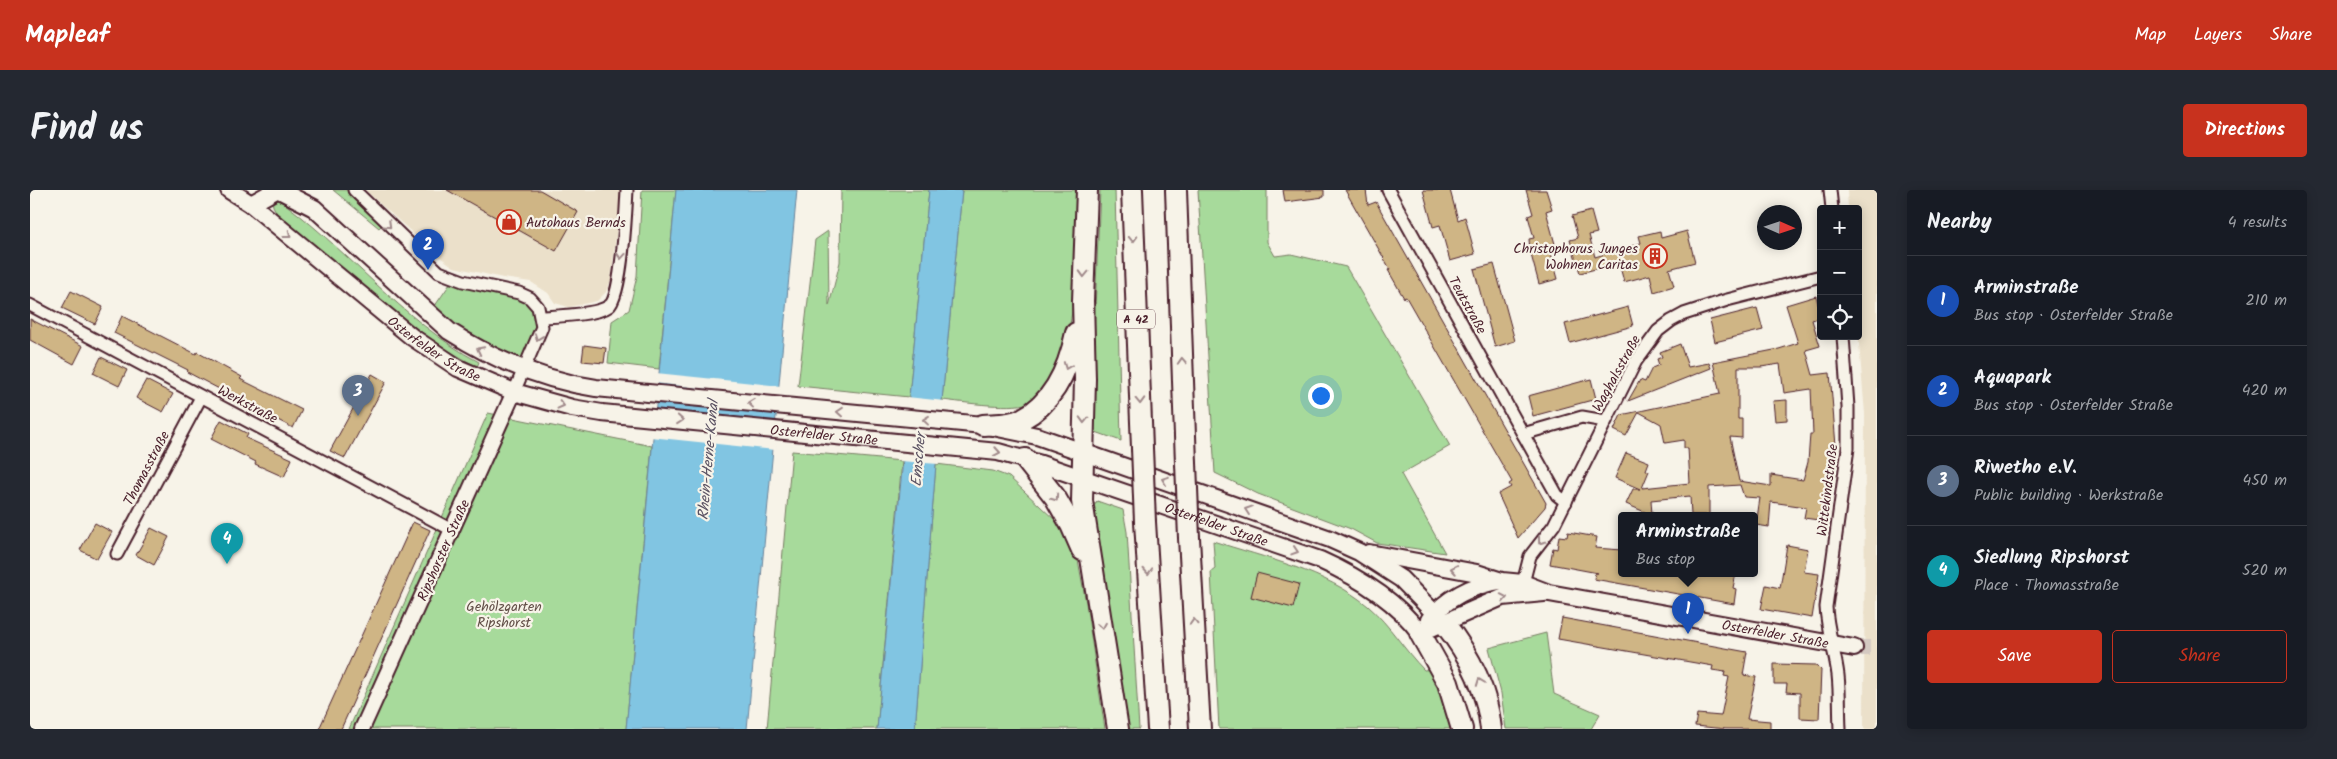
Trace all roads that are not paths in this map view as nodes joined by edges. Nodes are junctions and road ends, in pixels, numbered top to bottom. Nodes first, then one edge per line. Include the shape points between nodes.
1 (229, 190) edge
2 (276, 190) edge
3 (279, 190) edge
4 (302, 190) edge
5 (354, 190) edge
6 (627, 190) edge
7 (1087, 190) edge
8 (1132, 190) edge
9 (1176, 190) edge
10 (1388, 190) edge
11 (1830, 190) edge
12 (252, 197) edge
13 (1832, 205) edge
14 (314, 208) junction
15 (1817, 277) edge
16 (1083, 301) junction
17 (30, 305) edge
18 (542, 317) junction
19 (1843, 340) edge
20 (524, 370) junction
21 (514, 392) junction
22 (201, 396) junction
23 (1605, 421) junction
24 (977, 425) junction
25 (1522, 434) junction
26 (1083, 451) junction
27 (1025, 459) junction
28 (1082, 479) junction
29 (1566, 502) junction
30 (452, 530) junction
31 (1359, 552) junction
32 (117, 554) dead end
33 (1094, 578) junction
34 (1502, 581) junction
35 (1523, 583) junction
36 (1549, 593) junction
37 (1439, 618) junction
38 (1420, 633) junction
39 (1833, 645) junction
40 (1854, 648) tunnel mouth
41 (1196, 671) junction
42 (362, 729) edge
43 (1118, 729) edge
44 (1158, 729) edge
45 (1200, 729) edge
46 (1213, 729) edge
47 (1462, 729) edge
48 (1491, 729) edge
49 (1840, 729) edge

1 - 12 main road, Osterfelder Straße
2 - 12 main road
3 - 14 main road, Osterfelder Straße
4 - 14 main road
5 -> 18 street via 439,272 526,296 538,307
6 -> 18 street via 619,280 611,305 599,310
7 -> 16 highway
8 -> 44 highway, A 42, bridge via 1145,522
41 -> 9 highway, bridge
10 - 25 street, Teutstraße
11 - 13 street
12 -> 21 main road, Osterfelder Straße via 412,337 458,368
20 -> 14 main road, Osterfelder Straße via 448,331
15 - 23 street, Waghalsstraße via 1727,300 1670,321 1646,344
16 -> 24 highway via 1070,359 1053,392 1021,420
16 -> 26 highway
17 - 22 street, Werkstraße
18 -> 20 street via 542,327
19 - 39 street, Wittekindstraße via 1848,448 1826,607 1826,624
20 - 21 street, Ripshorster Straße
24 -> 20 main road, Osterfelder Straße via 576,385
21 -> 27 main road, Osterfelder Straße via 572,408 632,416 998,452
21 - 30 street, Ripshorster Straße
22 - 30 street, Werkstraße
22 - 32 street, Thomasstraße
23 - 25 street via 1582,417
23 - 29 street, Waghalsstraße
24 - 26 main road, Osterfelder Straße via 1037,436
25 - 29 street, Teutstraße via 1557,495
26 - 28 highway
31 -> 26 main road, Osterfelder Straße
27 - 28 main road, Osterfelder Straße
27 -> 33 highway via 1055,497
28 - 33 highway via 1082,501
28 -> 38 main road, Osterfelder Straße via 1329,564 1380,593
29 -> 35 street, Waghalsstraße via 1554,525 1530,556
30 - 42 street, Ripshorster Straße
34 -> 31 main road, Osterfelder Straße via 1477,573
31 - 37 main road, Osterfelder Straße via 1401,579
33 -> 43 highway
34 - 35 main road, Osterfelder Straße
34 - 37 main road, Osterfelder Straße via 1481,584 1463,592 1444,604
35 - 36 main road, Osterfelder Straße
37 -> 36 main road, Osterfelder Straße via 1502,598
36 - 39 main road, Osterfelder Straße
37 - 38 main road, Osterfelder Straße
48 -> 37 highway via 1487,701 1476,673 1461,644
38 - 47 highway via 1448,682
39 - 40 main road, Osterfelder Straße
39 - 49 street, Wittekindstraße
41 - 45 highway
41 - 46 highway via 1210,696

